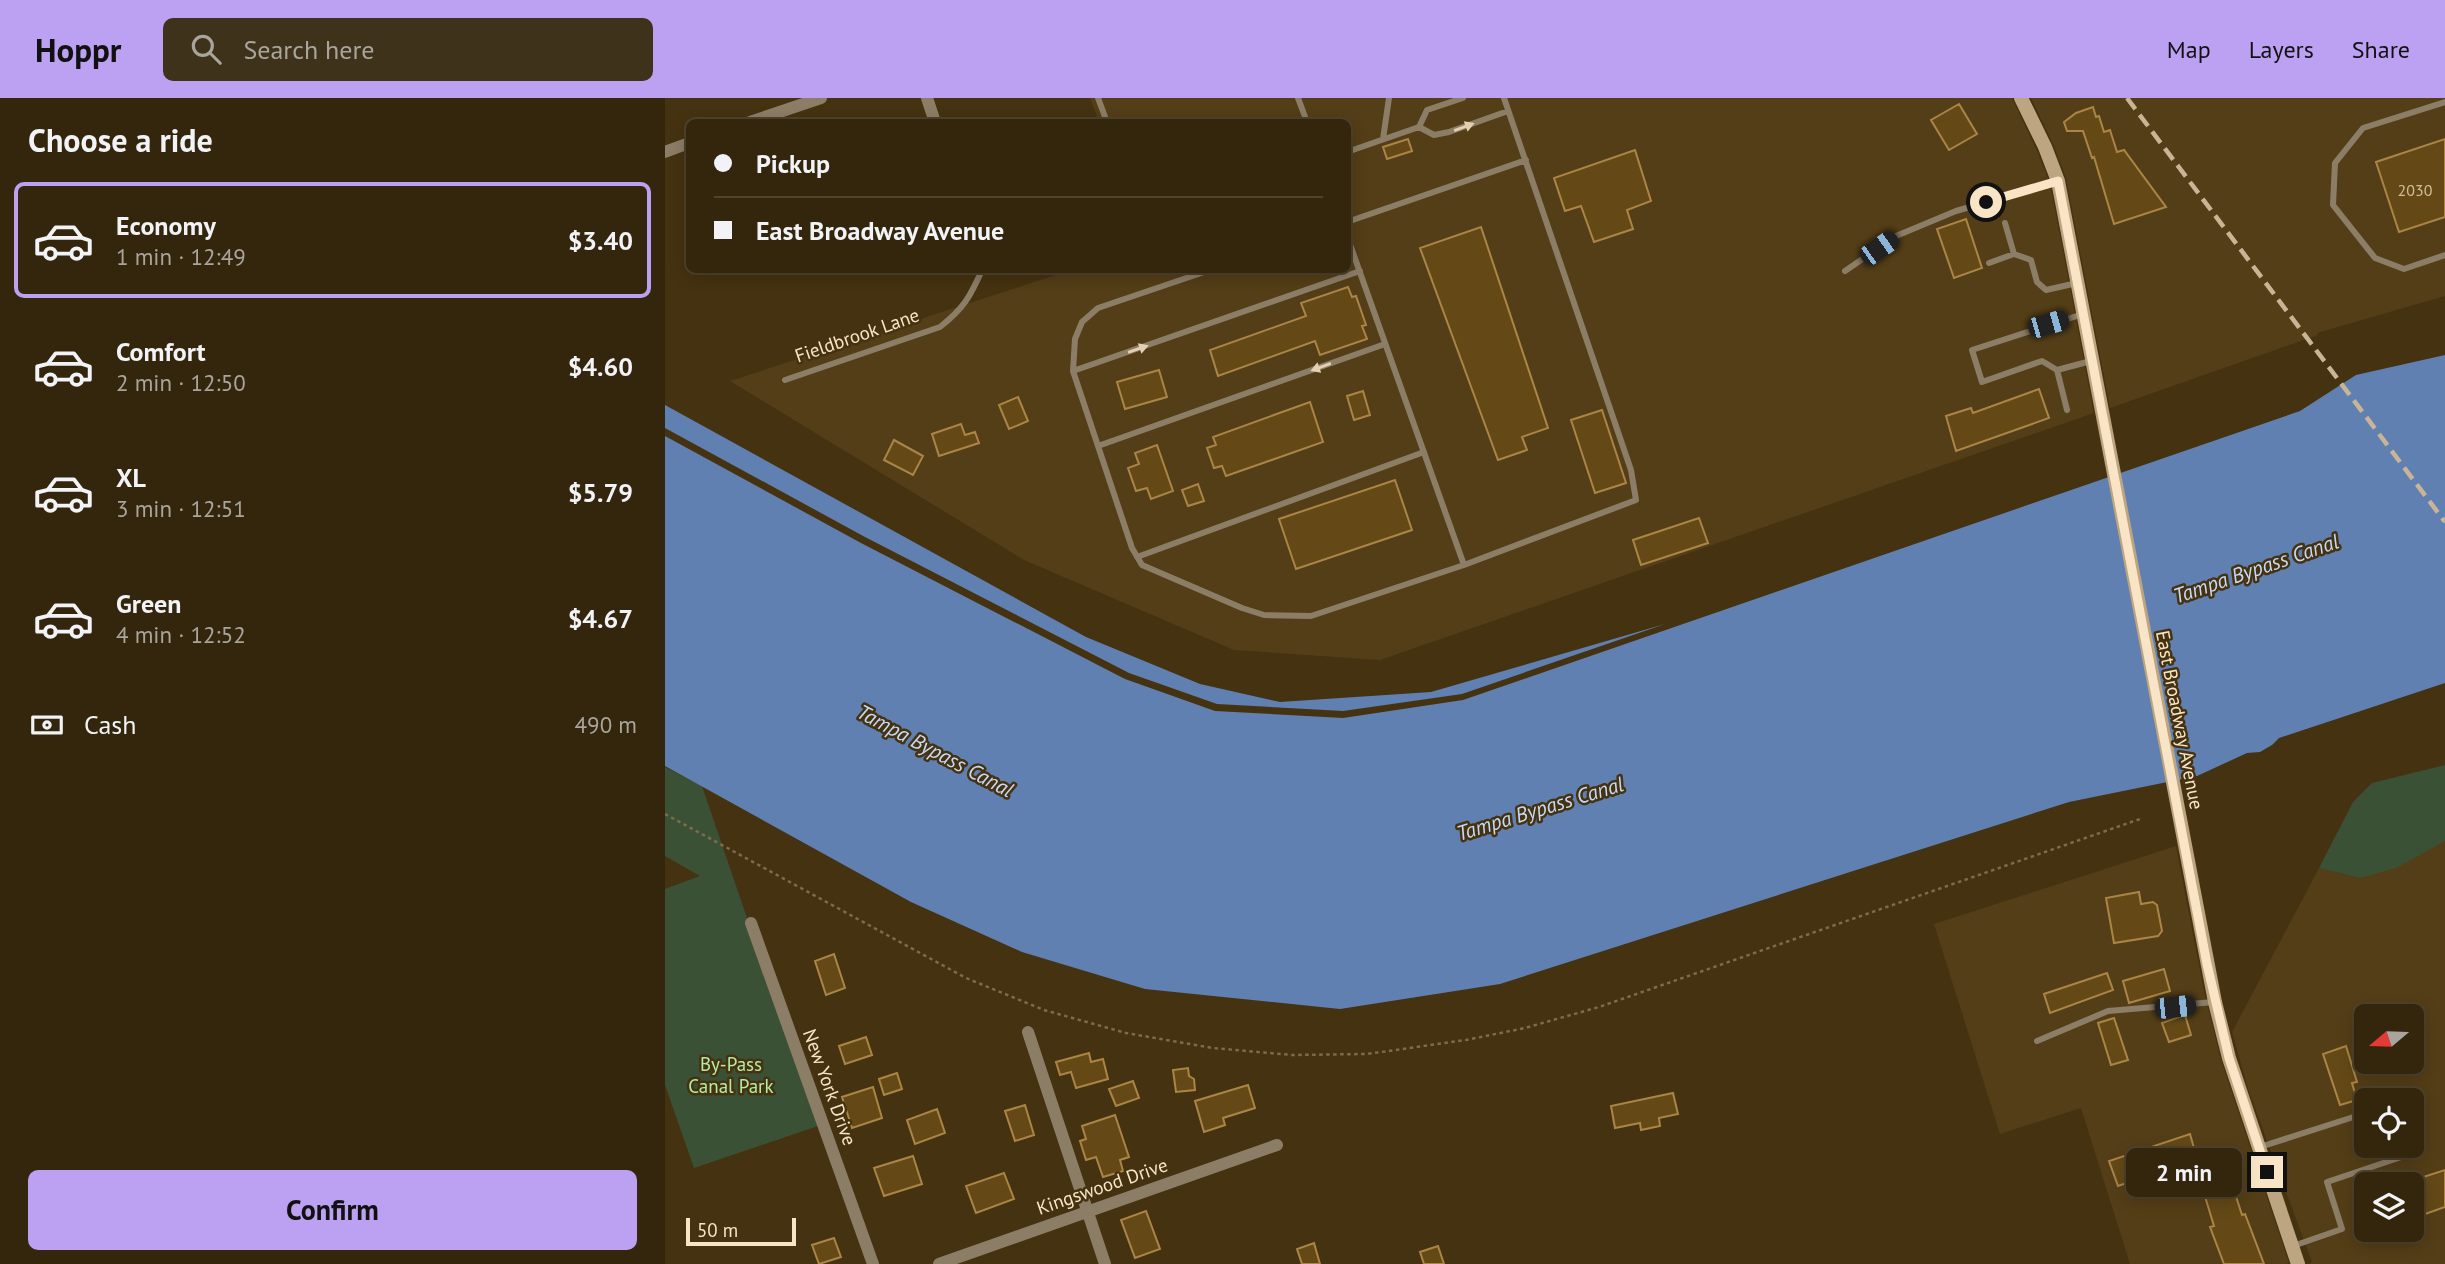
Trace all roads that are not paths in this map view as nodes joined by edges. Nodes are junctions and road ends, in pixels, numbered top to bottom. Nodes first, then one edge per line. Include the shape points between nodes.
1 (821, 98) edge
2 (927, 98) edge
3 (1098, 98) edge
4 (1299, 98) edge
5 (1389, 98) edge
6 (1463, 98) edge
7 (1504, 98) edge
8 (2021, 98) edge
9 (2445, 102) edge
10 (1509, 111) junction
11 (759, 119) edge
12 (934, 119) edge
13 (1106, 119) edge
14 (1306, 119) edge
15 (1419, 127) junction
16 (1383, 139) junction
17 (686, 144) edge
18 (1351, 151) edge
19 (665, 152) edge
20 (1526, 160) junction
21 (2058, 181) junction
22 (1351, 221) edge
23 (2005, 223) dead end
24 (1351, 247) edge
25 (2014, 254) junction
26 (2445, 255) edge
27 (1989, 263) dead end
28 (1360, 271) junction
29 (1845, 271) dead end
30 (981, 273) edge
31 (1201, 273) edge
32 (2077, 283) junction
33 (2083, 314) junction
34 (1385, 344) junction
35 (2092, 361) junction
36 (2057, 370) junction
37 (1073, 371) junction
38 (785, 380) dead end
39 (2067, 410) dead end
40 (1098, 446) junction
41 (1424, 452) junction
42 (1137, 557) junction
43 (1464, 565) junction
44 (751, 923) dead end
45 (2215, 1002) junction
46 (1028, 1032) dead end
47 (2037, 1041) dead end
48 (2354, 1117) edge
49 (1277, 1145) dead end
50 (2258, 1147) junction
51 (2398, 1158) edge
52 (1087, 1212) junction
53 (2292, 1246) junction
54 (873, 1264) edge
55 (939, 1264) edge
56 (1105, 1264) edge
57 (2298, 1264) edge

1 - 11 street
2 - 12 street
3 - 13 lane
4 - 14 lane
5 - 16 lane
6 - 15 lane via 1427,110
7 - 10 lane
8 - 21 main road, East Broadway Avenue
9 - 26 lane via 2363,128 2335,163 2333,205 2375,258 2404,269
15 -> 10 lane via 1442,134
10 - 20 lane
15 - 16 lane
16 - 18 lane
17 - 19 street
20 - 22 lane
20 - 43 lane via 1631,470 1636,500
21 - 29 lane via 1956,211 1896,236
21 - 32 main road, East Broadway Avenue
23 - 25 lane
24 - 28 lane
25 - 27 lane
25 - 32 lane via 2031,260 2037,282 2046,290
28 - 34 lane
37 -> 28 lane
30 - 38 lane, Fieldbrook Lane via 959,312 940,327
31 - 37 lane via 1098,309 1082,322 1075,339
32 - 33 main road, East Broadway Avenue
33 - 35 main road, East Broadway Avenue
33 - 36 lane via 1972,350 1982,382 2042,361
34 -> 40 lane
34 - 41 lane
35 - 36 lane
35 - 45 main road, East Broadway Avenue
36 - 39 lane
37 - 40 lane
40 - 42 lane
41 - 42 lane
41 - 43 lane
42 - 43 lane via 1142,565 1264,615 1311,616
44 - 54 street, New York Drive
45 - 47 lane via 2108,1011
45 - 50 main road, East Broadway Avenue
46 - 52 street
48 - 50 lane
49 - 52 street, Kingswood Drive
50 - 53 main road, East Broadway Avenue
51 - 53 lane via 2327,1182 2342,1229
52 - 55 street, Kingswood Drive
52 - 56 street
53 - 57 main road, East Broadway Avenue

